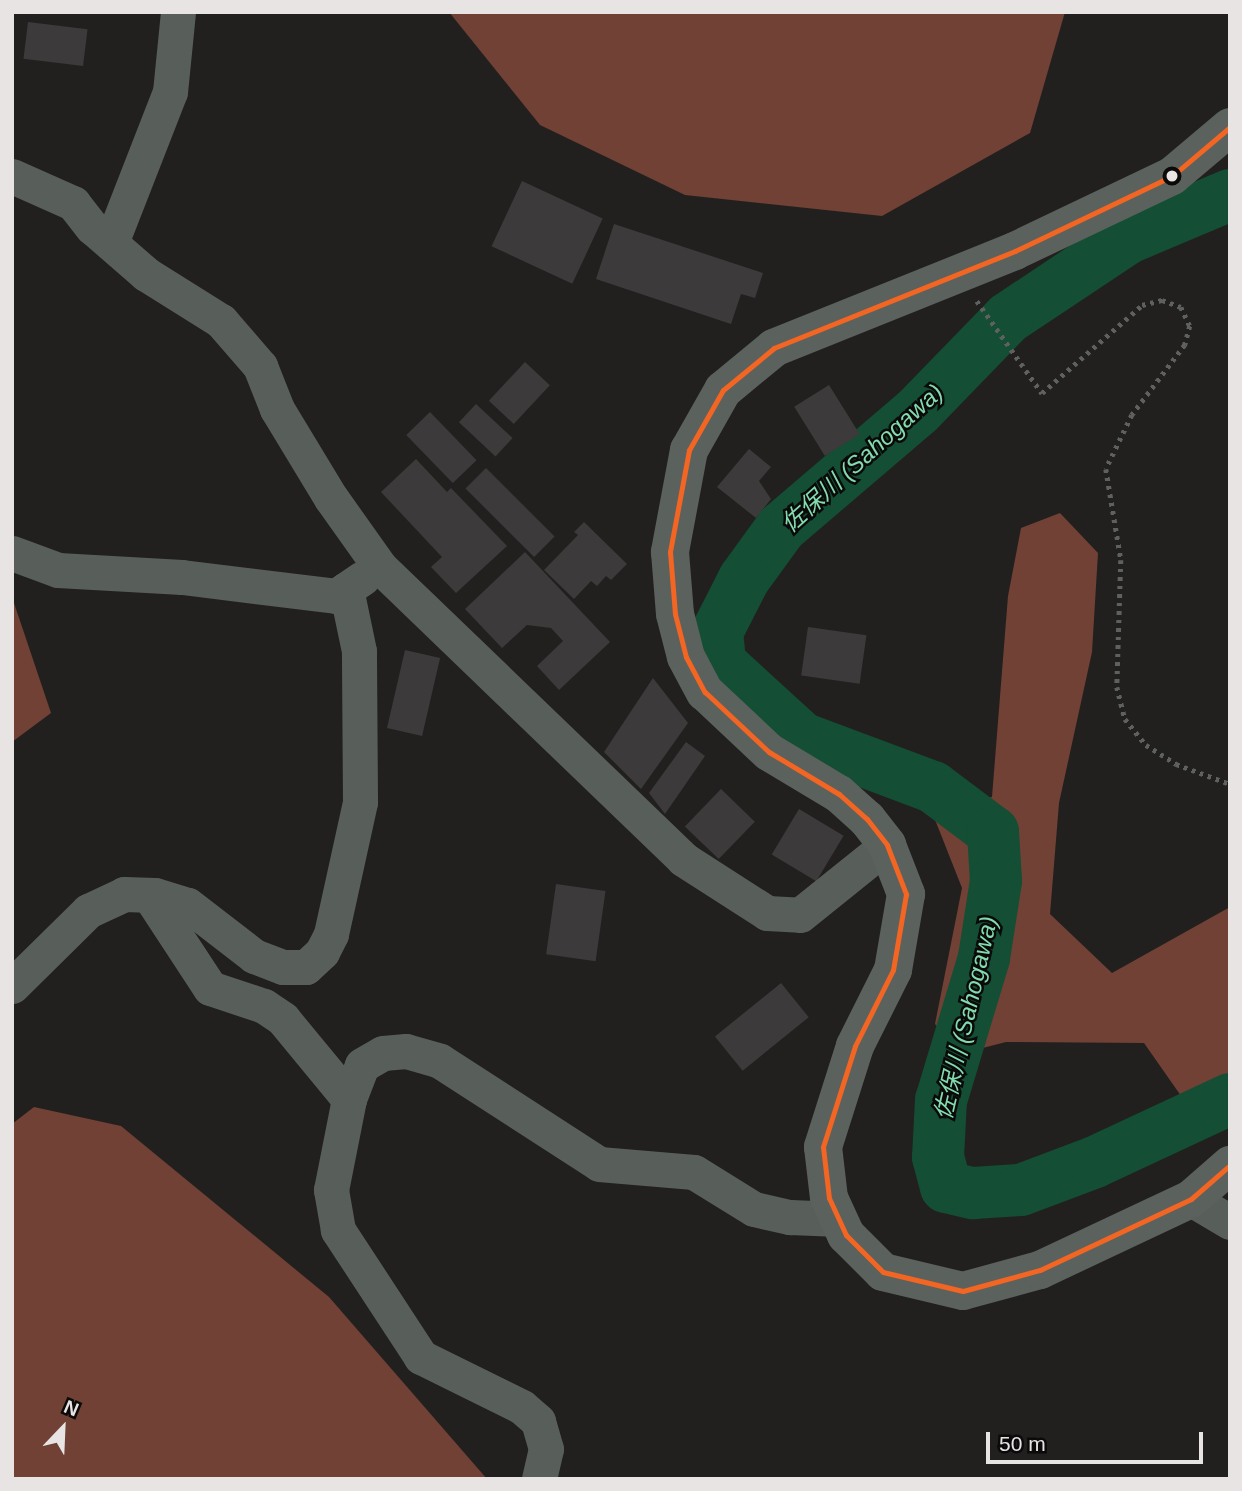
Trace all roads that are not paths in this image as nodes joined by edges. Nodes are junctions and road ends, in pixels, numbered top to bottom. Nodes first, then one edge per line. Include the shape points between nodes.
1 (178, 12) edge
2 (1230, 127) edge
3 (12, 177) edge
4 (111, 243) junction
5 (12, 553) edge
6 (380, 567) junction
7 (346, 589) junction
8 (887, 845) junction
9 (149, 895) junction
10 (12, 986) edge
11 (349, 1099) junction
12 (1230, 1165) edge
13 (1191, 1199) junction
14 (839, 1219) junction
15 (1230, 1222) edge
16 (539, 1479) edge

1 - 4 street via 170,92
2 - 8 main road via 1172,176 958,274 774,348 723,390 689,450 672,539 675,614 686,657 705,692 769,752 839,794
3 - 4 street via 73,203
4 - 6 street via 146,274 221,321 260,366 277,410
5 - 7 street via 58,570 182,577 336,596
6 - 7 street
6 - 8 street via 683,859 767,913 800,915
7 - 9 street via 359,651 360,802 331,934 322,952 306,967 283,967 254,956 188,905
8 - 14 main road via 906,894 902,931 893,970 855,1046 823,1147 829,1198
9 - 10 street via 124,894 88,911
9 - 11 street via 210,988 264,1006 284,1019
11 - 14 street via 362,1065 383,1053 406,1051 440,1061 599,1164 694,1172 754,1209 790,1217
11 - 16 street via 331,1190 338,1230 421,1357 522,1407 538,1421 546,1449
12 - 13 main road
13 - 14 main road via 1040,1270 963,1291 883,1272 846,1235
13 - 15 street

